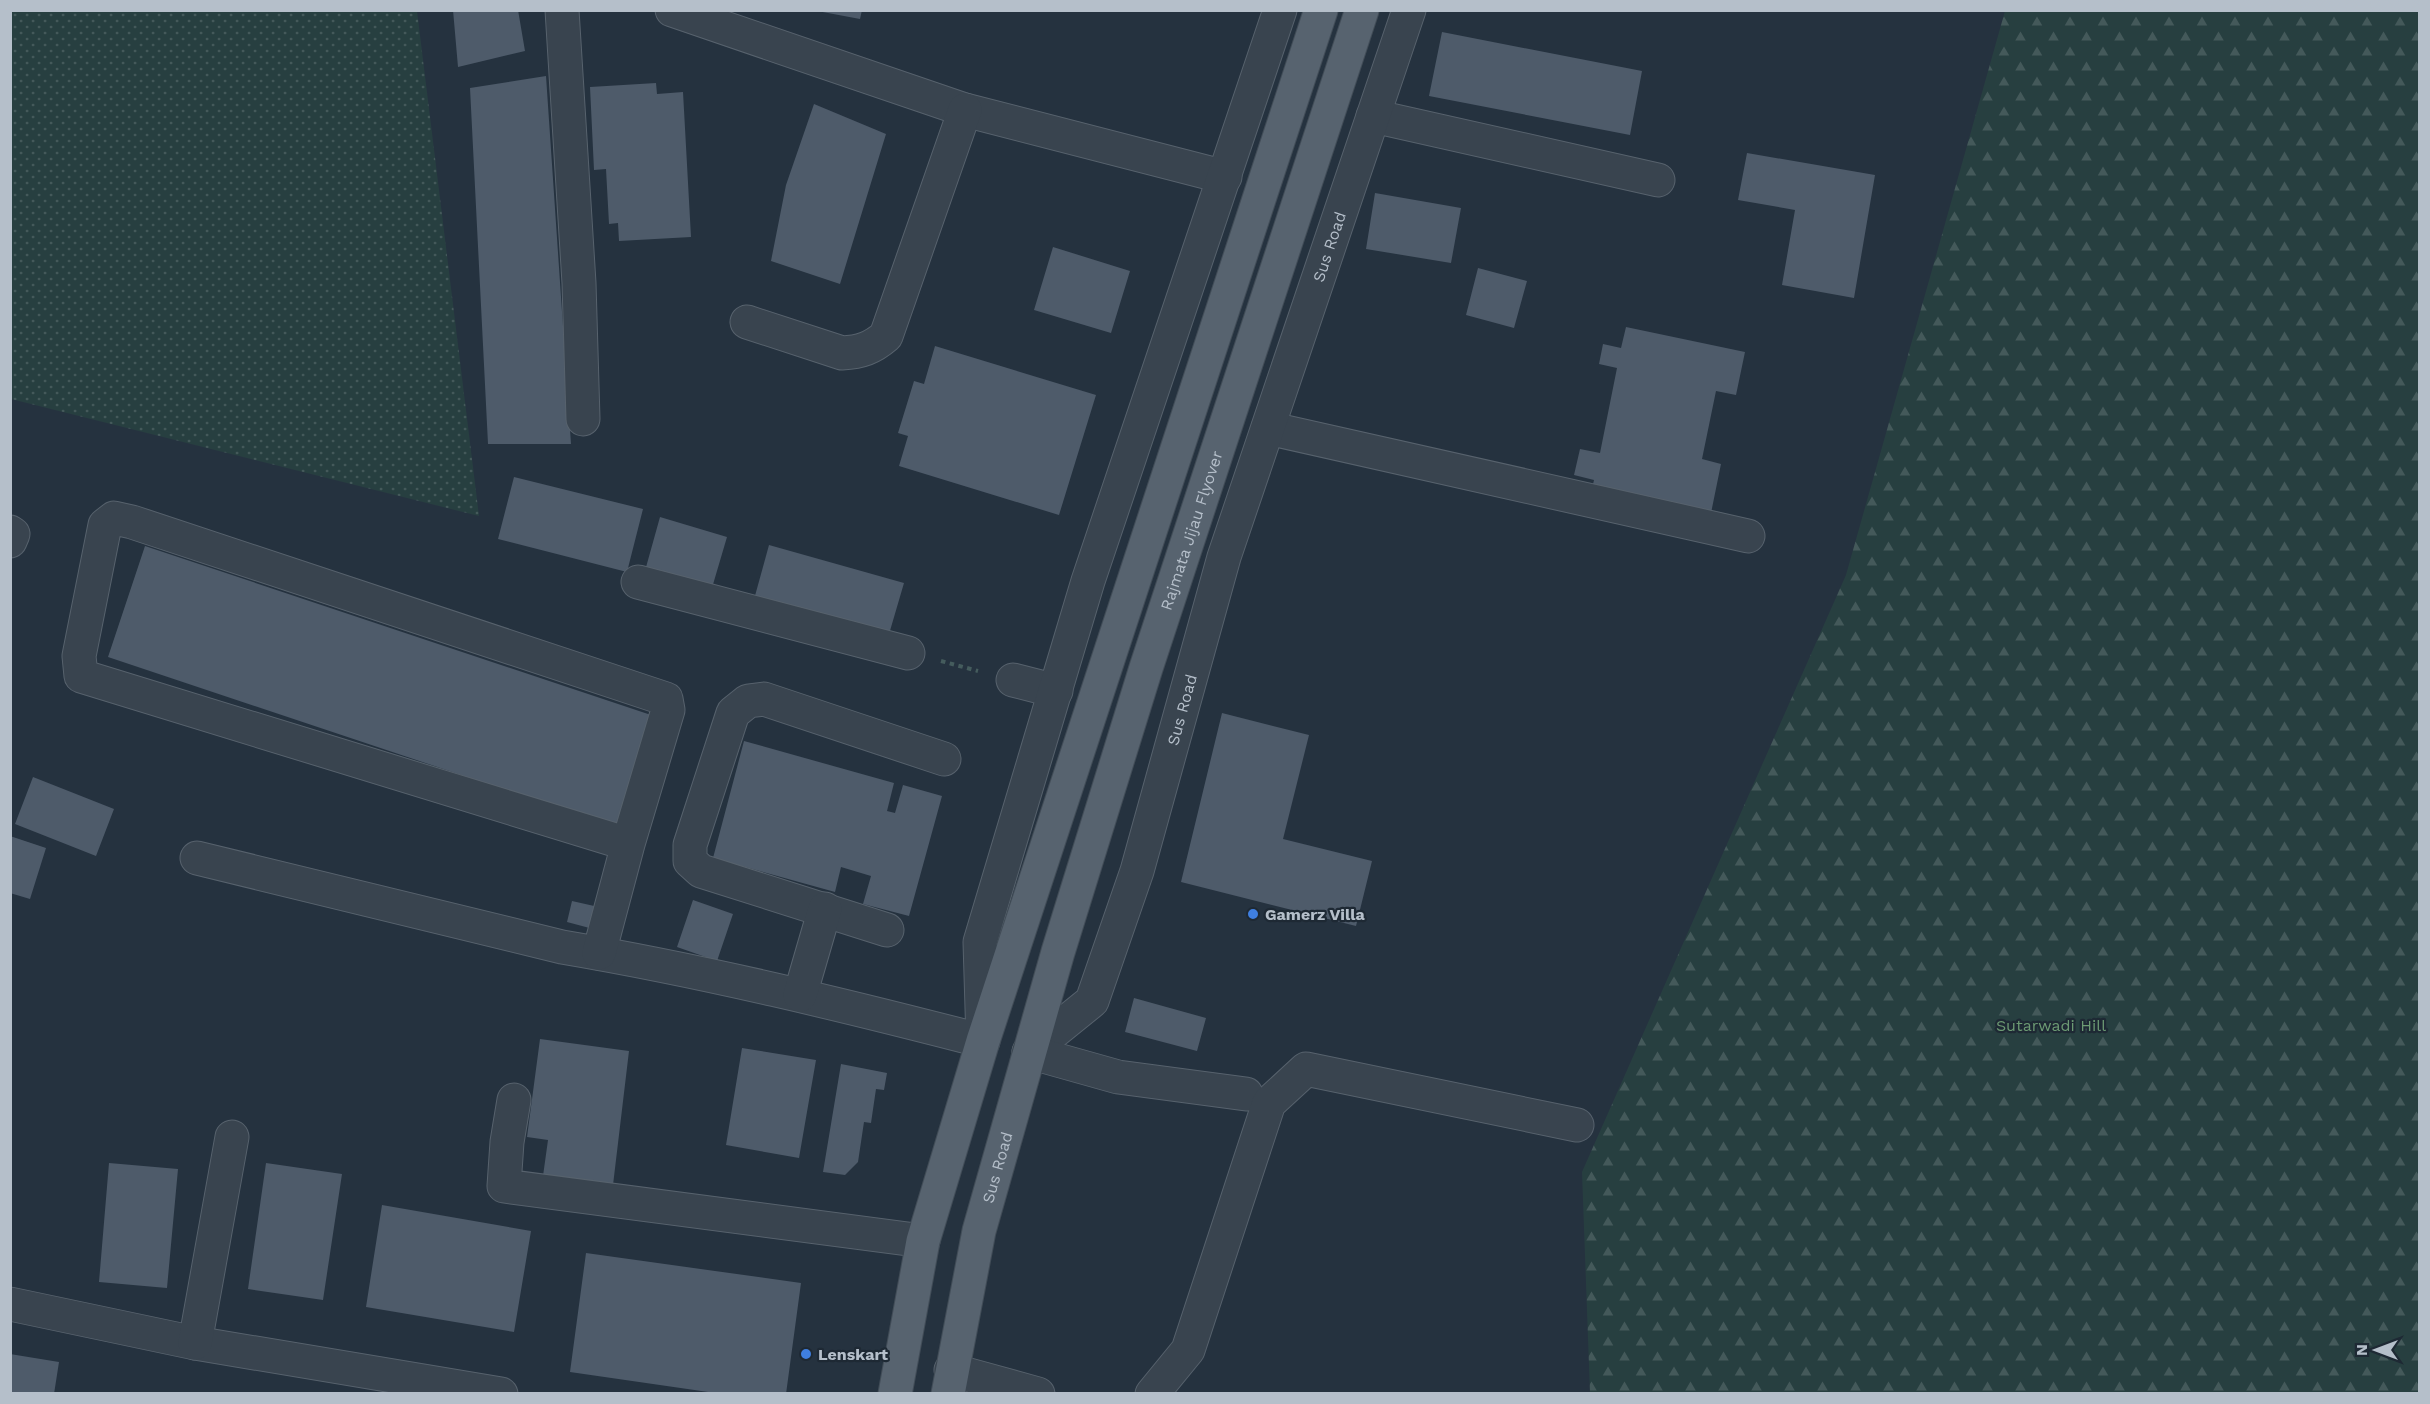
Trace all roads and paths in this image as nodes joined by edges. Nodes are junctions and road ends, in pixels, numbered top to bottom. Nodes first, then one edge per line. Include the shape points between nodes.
1 (562, 10) edge
2 (672, 10) edge
3 (1280, 10) edge
4 (1321, 10) edge
5 (1362, 10) edge
6 (1409, 10) edge
7 (965, 110) junction
8 (1373, 116) junction
9 (1225, 177) junction
10 (1658, 180) dead end
11 (747, 322) dead end
12 (583, 419) dead end
13 (1268, 428) junction
14 (10, 532) edge
15 (1748, 536) dead end
16 (10, 541) edge
17 (638, 582) dead end
18 (908, 652) joint
19 (1013, 680) joint
20 (1056, 692) junction
21 (944, 759) dead end
22 (628, 844) junction
23 (196, 858) dead end
24 (825, 909) junction
25 (887, 930) dead end
26 (599, 953) junction
27 (800, 995) junction
28 (983, 1041) junction
29 (1029, 1052) junction
30 (1246, 1094) dead end
31 (514, 1100) dead end
32 (1577, 1125) dead end
33 (231, 1137) dead end
34 (923, 1240) junction
35 (10, 1304) edge
36 (195, 1343) junction
37 (949, 1382) edge
38 (501, 1394) edge
39 (895, 1394) edge
40 (1038, 1394) edge
41 (1152, 1394) edge

1 - 12 street
2 - 7 street
3 - 9 street
4 - 28 main road
5 - 29 main road, Rajmata Jijau Flyover via 1146,668
6 - 8 street, Sus Road
7 - 9 street
7 - 11 street via 885,336 873,347 842,353
8 - 10 street
8 - 13 street, Sus Road
9 - 20 street via 1088,581
13 - 15 street
13 - 29 street, Sus Road via 1224,557 1137,871 1092,1001
14 - 16 street
17 - 18 street
18 - 19 path
19 - 20 street
20 - 28 street via 980,942
21 - 24 street via 764,699 748,701 733,713 690,845 690,861 701,871
22 - 22 street via 668,710 666,699 132,522 114,518 105,525 80,648 81,676
22 - 26 street
23 - 26 street
24 - 25 street
24 - 27 street
26 - 27 street
27 - 28 street
28 - 34 main road
29 - 30 street via 1118,1077
29 - 37 main road, Sus Road via 979,1231
31 - 34 street via 504,1186
32 - 41 street via 1306,1070 1269,1103 1188,1350
33 - 36 street
34 - 39 main road
35 - 36 street
36 - 38 street
37 - 40 street

